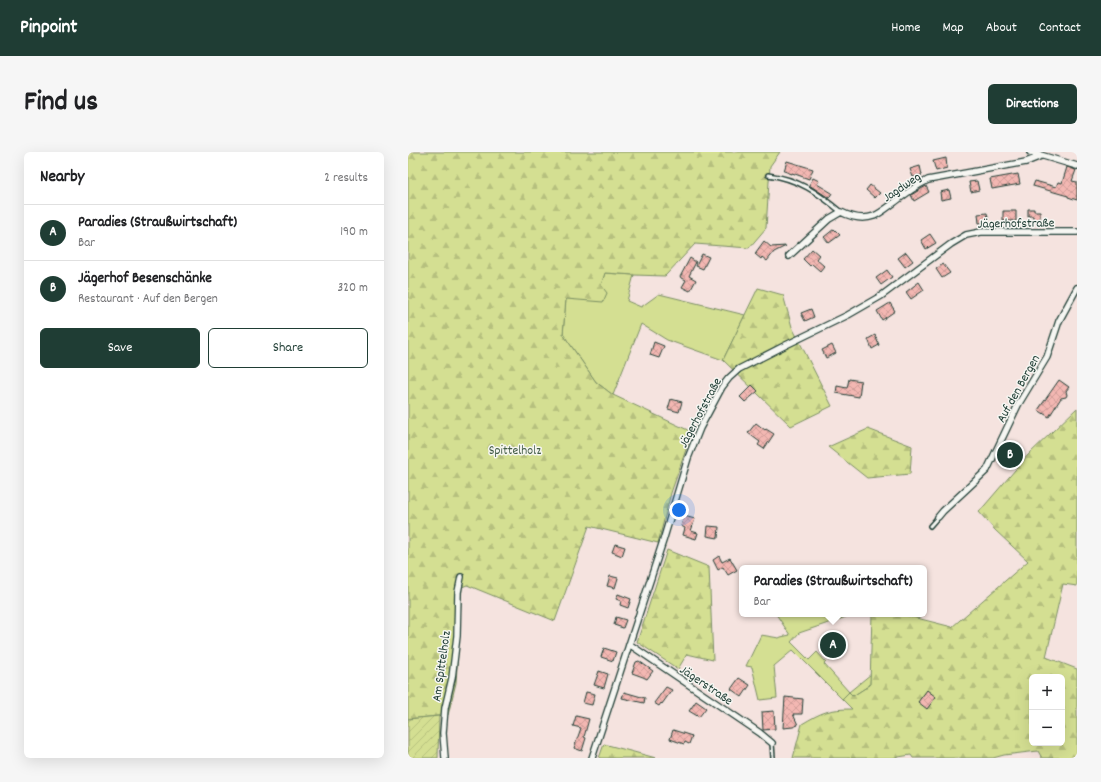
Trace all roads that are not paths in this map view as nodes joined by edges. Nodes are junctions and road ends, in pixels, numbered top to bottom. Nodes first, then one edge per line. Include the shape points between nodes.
1 (1030, 152) edge
2 (1041, 156) junction
3 (1077, 166) edge
4 (768, 175) dead end
5 (841, 212) junction
6 (1077, 232) edge
7 (789, 256) dead end
8 (1077, 288) edge
9 (938, 517) joint
10 (930, 526) dead end
11 (461, 577) dead end
12 (629, 644) junction
13 (772, 743) joint
14 (445, 758) edge
15 (592, 758) edge
16 (773, 758) edge

1 - 2 street
2 - 3 street
2 - 5 street, Jagdweg via 1026,162 928,180 874,216 860,218
4 - 5 lane via 794,181 818,193
5 - 7 street via 829,219
6 - 12 street, Jägerhofstraße via 981,232 966,235 881,296 734,374 722,387 700,428 688,458
8 - 9 street, Auf den Bergen via 1059,321 1047,356 1018,405 987,470
9 - 10 lane, Auf den Bergen
11 - 14 street, Am Spittelholz via 452,678 445,708
12 - 13 street, Jägerstraße
12 - 15 street, Jägerhofstraße
13 - 16 lane

